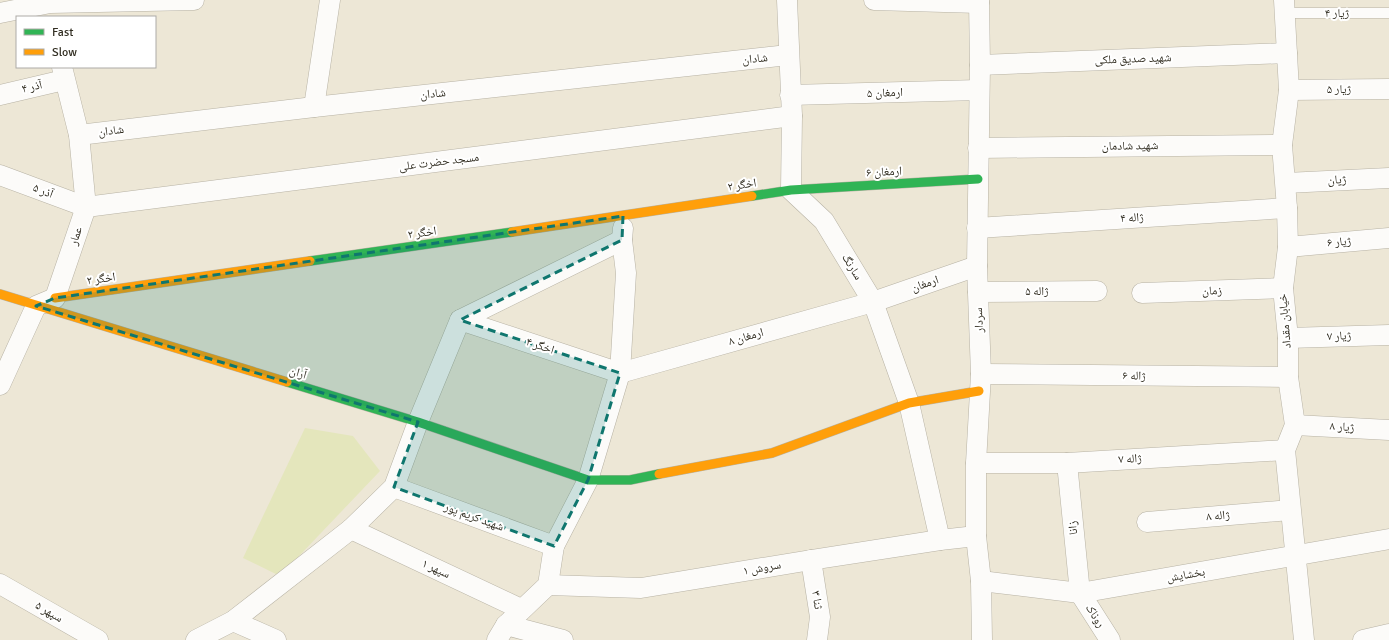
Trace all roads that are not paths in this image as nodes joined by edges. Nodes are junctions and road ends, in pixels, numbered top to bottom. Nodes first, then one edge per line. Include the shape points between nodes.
1 (194, 0) edge
2 (330, 0) edge
3 (787, 0) edge
4 (874, 0) edge
5 (979, 1) edge
6 (51, 6) edge
7 (1284, 6) edge
8 (0, 13) edge
9 (1389, 13) edge
10 (1286, 53) junction
11 (788, 55) junction
12 (980, 65) junction
13 (63, 73) edge
14 (1389, 89) edge
15 (979, 90) junction
16 (1289, 90) junction
17 (0, 95) edge
18 (790, 96) junction
19 (314, 107) junction
20 (792, 116) junction
21 (79, 135) junction
22 (1282, 144) junction
23 (978, 148) junction
24 (0, 175) edge
25 (978, 178) junction
26 (1389, 178) edge
27 (1286, 183) junction
28 (791, 190) junction
29 (86, 207) junction
30 (1287, 208) junction
31 (623, 216) junction
32 (977, 228) junction
33 (1389, 238) edge
34 (622, 240) junction
35 (1288, 247) junction
36 (977, 266) junction
37 (1283, 288) junction
38 (1097, 291) dead end
39 (978, 292) junction
40 (1142, 293) dead end
41 (0, 294) edge
42 (55, 298) junction
43 (873, 302) junction
44 (36, 306) junction
45 (460, 320) junction
46 (1389, 335) edge
47 (1288, 338) junction
48 (620, 373) junction
49 (1288, 377) junction
50 (980, 383) junction
51 (0, 385) edge
52 (909, 403) junction
53 (418, 422) junction
54 (1295, 425) junction
55 (1389, 430) edge
56 (1285, 450) junction
57 (1067, 463) junction
58 (976, 464) junction
59 (588, 480) junction
60 (394, 487) junction
61 (1290, 510) junction
62 (1147, 522) dead end
63 (351, 529) junction
64 (976, 536) junction
65 (1389, 538) edge
66 (940, 540) junction
67 (554, 546) junction
68 (1296, 556) junction
69 (811, 560) junction
70 (981, 580) junction
71 (0, 584) edge
72 (548, 586) junction
73 (1080, 593) junction
74 (521, 609) junction
75 (233, 621) junction
76 (502, 632) edge
77 (1389, 634) edge
78 (98, 640) edge
79 (196, 640) edge
80 (246, 640) edge
81 (276, 640) edge
82 (562, 640) edge
83 (817, 640) edge
84 (982, 640) edge
85 (1110, 640) edge
86 (1304, 640) edge
87 (1363, 640) edge

1 - 6 street
2 - 19 street
3 - 11 street
4 - 5 street
5 - 12 street, سردار
6 - 8 street
7 - 9 lane, ژیار ۴
7 - 10 street, خیابان مقداد
10 - 12 street, شهید صدیق ملکی
10 - 16 street, خیابان مقداد
11 - 18 street
11 - 19 street, شادان
12 - 15 street, سردار
13 - 17 street, آذر ۴
13 - 21 street, عمار
14 - 16 street, ژیار ۵
15 - 18 street, ارمغان ۵
15 - 23 street, سردار
16 - 22 street, خیابان مقداد
18 - 20 street
19 - 21 street, شادان
20 - 28 street
20 - 29 street, مسجد حضرت علی
21 - 29 street, عمار
22 - 23 street, شهید شادمان
22 - 27 street, خیابان مقداد
23 - 25 street, سردار
24 - 29 street, آذر ۵
25 - 28 street, ارمغان ۶
25 - 32 street, سردار
26 - 27 street, ژیان
27 - 30 street, خیابان مقداد
28 - 31 street, اخگر ۲
28 - 43 street, سارنگ via 824,221
29 - 42 street, عمار
30 - 32 street, ژاله ۴
30 - 35 street, خیابان مقداد
31 - 34 street
31 - 42 street, اخگر ۲
32 - 36 street, سردار
33 - 35 street, ژیار ۶
34 - 45 street
34 - 48 street via 626,273
35 - 37 street, خیابان مقداد
36 - 39 street, سردار
36 - 43 street, ارمغان
37 - 40 street, زمان
37 - 47 street, خیابان مقداد
38 - 39 street, ژاله ۵
39 - 50 street, سردار
41 - 44 street, آران
42 - 44 street
43 - 48 street, ارمغان ۸
43 - 52 street, سارنگ
44 - 51 street
44 - 53 street, آران
45 - 48 street, اخگر ۴
45 - 53 street
46 - 47 street, ژیار ۷
47 - 49 street, خیابان مقداد
48 - 59 street
49 - 50 street, ژاله ۶
49 - 54 street, خیابان مقداد
50 - 52 street, آران
50 - 58 street, سردار
52 - 59 street, آران via 772,453 630,480
52 - 66 street, سارنگ
53 - 59 street, آران
53 - 60 street
54 - 55 street, ژیار ۸
54 - 56 street
56 - 57 street, ژاله ۷
56 - 61 street
57 - 58 street, ژاله ۷
57 - 73 street, زانا
58 - 64 street, سردار
59 - 67 street
60 - 63 street
60 - 67 street, شهید کریم پور
61 - 62 street, ژاله ۸
61 - 68 street
63 - 74 street, سپهر ۱
63 - 75 street
64 - 66 street, سروش ۱
64 - 70 street, سردار
65 - 68 street, بخشایش
66 - 69 street, سروش ۱
67 - 72 street
68 - 73 street, بخشایش
68 - 86 street
69 - 72 street, سروش ۱ via 641,588
69 - 83 street, ثنا ۳ via 820,617
70 - 73 street, بخشایش
70 - 84 street, سردار
71 - 78 street, سپهر ۵
72 - 74 street
73 - 85 street, روناک
74 - 76 street
75 - 79 street
75 - 80 street
75 - 81 street
76 - 82 street
77 - 87 street

